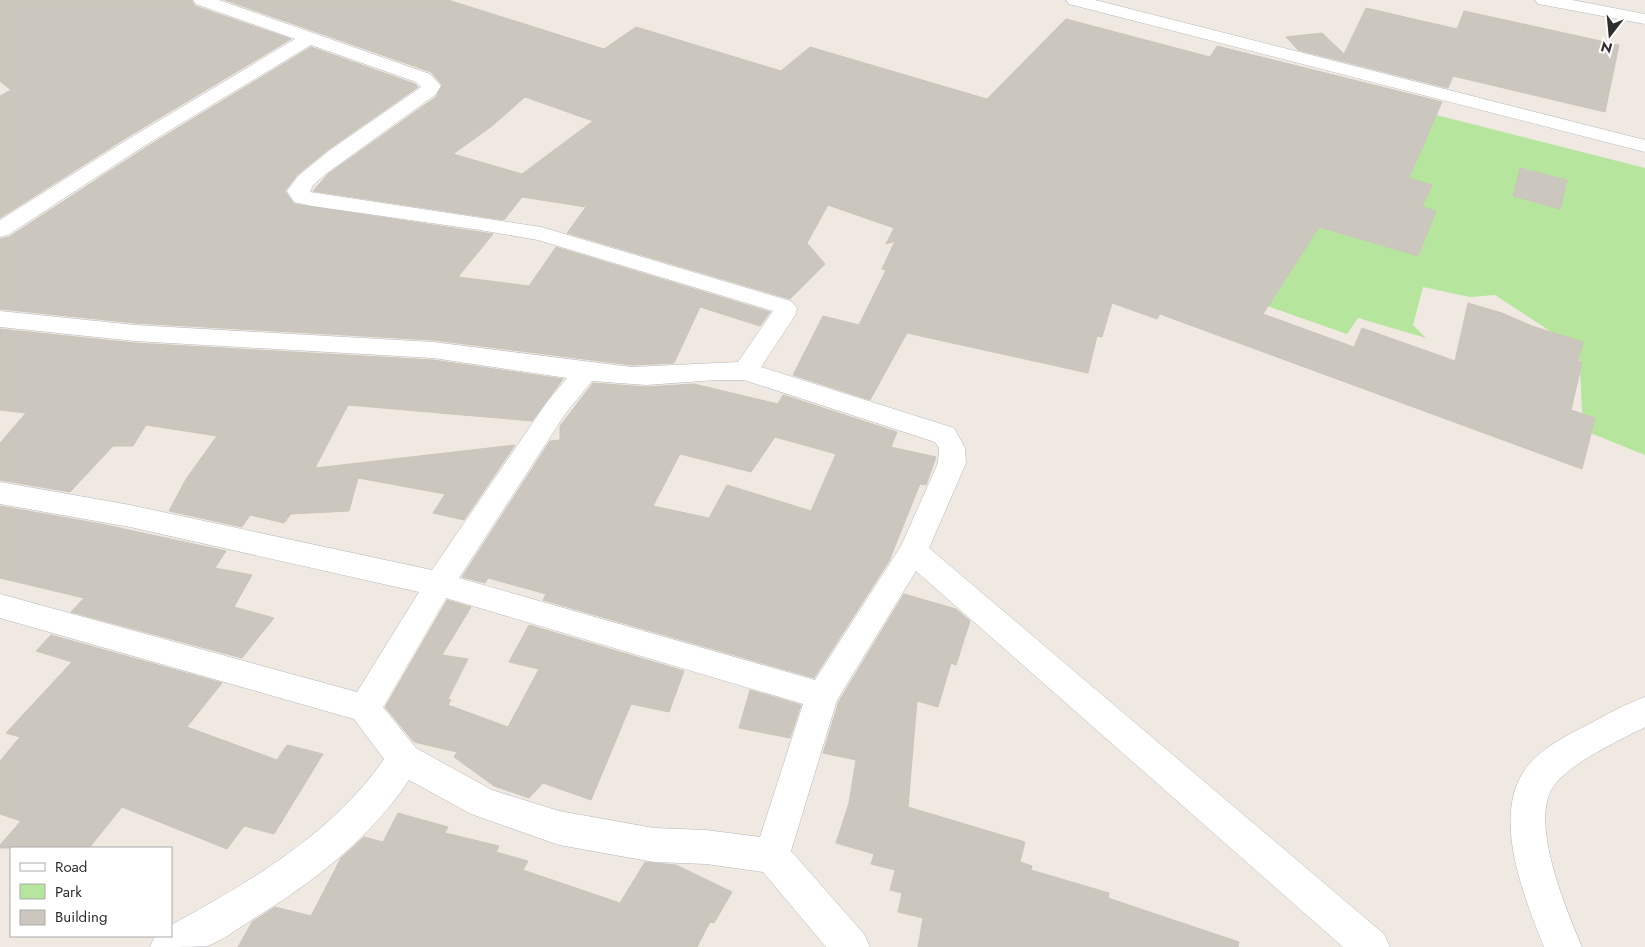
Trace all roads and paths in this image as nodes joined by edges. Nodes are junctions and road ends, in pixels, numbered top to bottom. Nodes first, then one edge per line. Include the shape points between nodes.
1 (202, 0) edge
2 (1075, 0) edge
3 (1544, 0) edge
4 (1645, 19) edge
5 (308, 39) junction
6 (1645, 146) edge
7 (0, 230) edge
8 (0, 319) edge
9 (745, 371) junction
10 (585, 372) junction
11 (0, 493) edge
12 (913, 551) junction
13 (439, 584) junction
14 (0, 606) edge
15 (822, 696) junction
16 (365, 708) junction
17 (1645, 712) edge
18 (404, 759) junction
19 (772, 856) junction
20 (169, 947) edge
21 (851, 947) edge
22 (1371, 947) edge
23 (1563, 947) edge

1 - 5 street
2 - 6 street
3 - 4 street
5 - 7 street via 137,142
5 - 9 street via 423,78 431,86 301,184 298,191 302,197 541,234 783,306 784,314
8 - 10 street via 152,334 437,351
9 - 10 street via 724,370 671,377
9 - 12 street via 945,435 952,448 952,463
10 - 13 street via 556,408
11 - 13 street via 130,516
12 - 15 street
12 - 22 street
13 - 15 street
13 - 16 street
14 - 16 street
15 - 19 street
16 - 18 street
17 - 23 street via 1568,753 1541,775 1528,806 1530,844 1540,891
18 - 19 street via 483,803 558,828 654,845 706,846
18 - 20 street via 370,804 325,846 275,884
19 - 21 street

